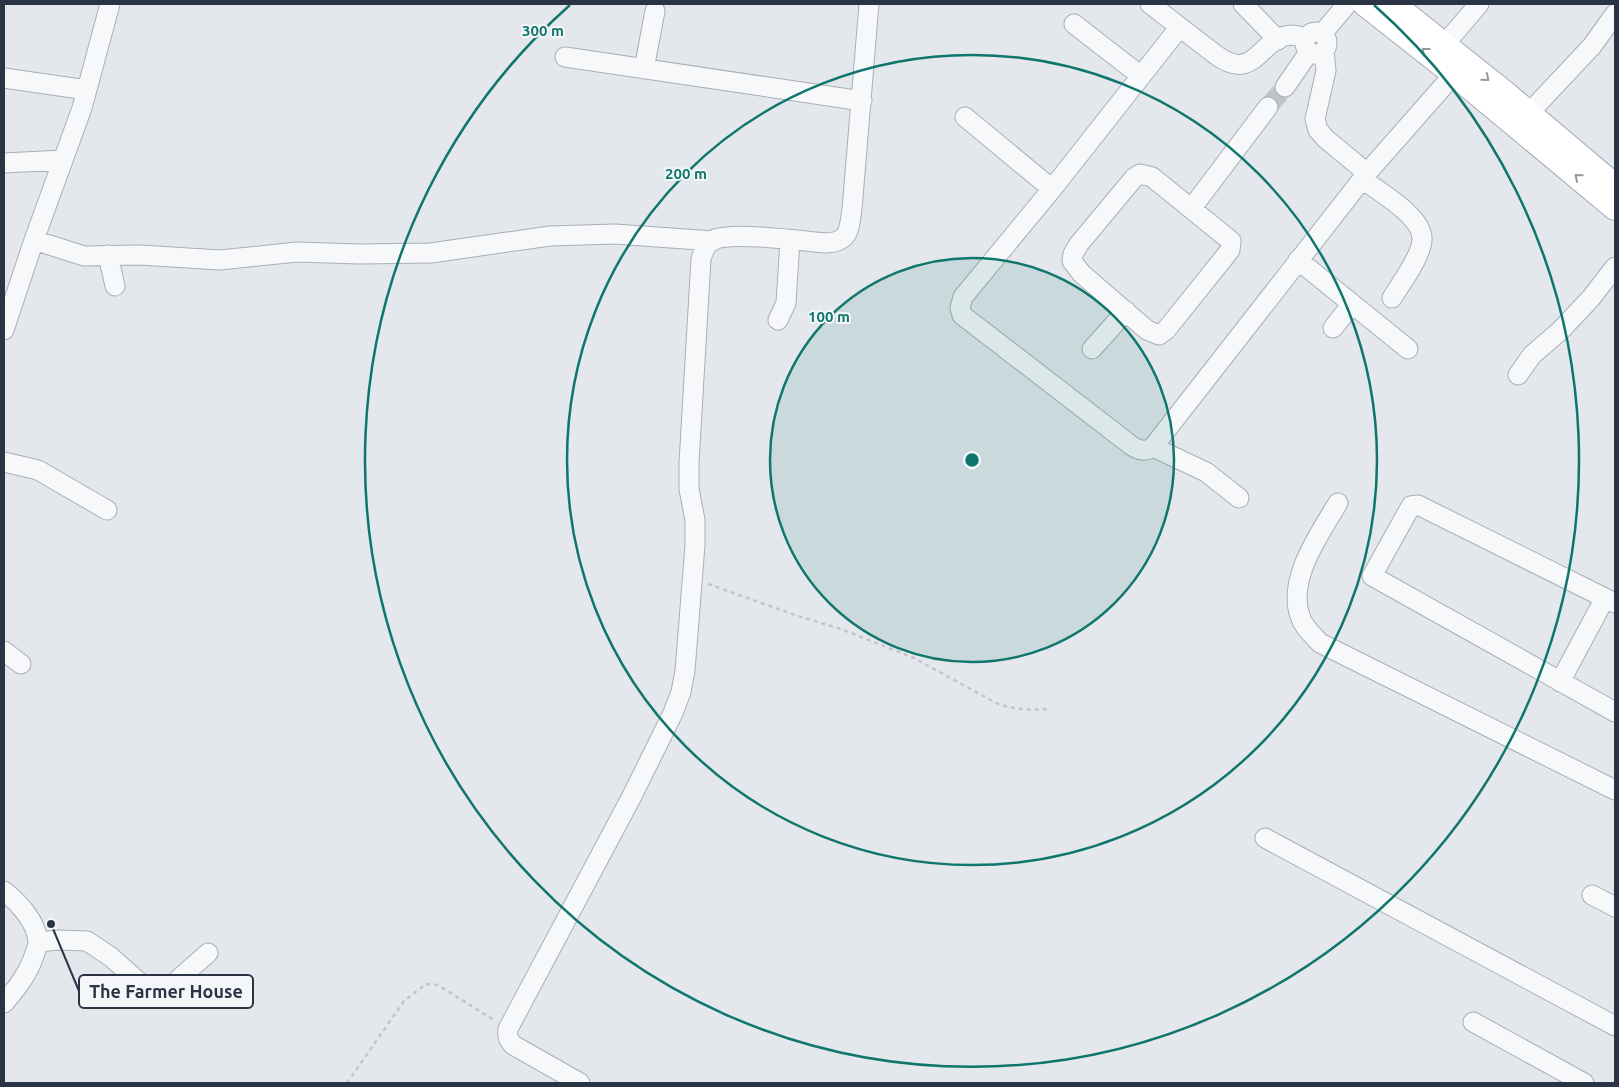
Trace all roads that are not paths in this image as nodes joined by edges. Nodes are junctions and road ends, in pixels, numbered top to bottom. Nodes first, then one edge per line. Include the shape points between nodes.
1 (110, 4) edge
2 (869, 4) edge
3 (1150, 4) edge
4 (1243, 4) edge
5 (1347, 4) edge
6 (1365, 4) edge
7 (1393, 4) edge
8 (1480, 4) edge
9 (655, 11) dead end
10 (1262, 12) edge
11 (1615, 14) edge
12 (1176, 17) edge
13 (1074, 24) dead end
14 (1278, 40) junction
15 (1315, 44) junction
16 (1444, 45) junction
17 (564, 57) dead end
18 (644, 69) junction
19 (1454, 74) junction
20 (1141, 76) junction
21 (4, 78) edge
22 (1285, 87) tunnel mouth
23 (87, 90) junction
24 (862, 101) junction
25 (1268, 107) tunnel mouth
26 (1529, 113) junction
27 (965, 117) dead end
28 (63, 160) junction
29 (4, 163) edge
30 (1364, 176) junction
31 (1615, 185) edge
32 (1052, 189) junction
33 (1615, 208) edge
34 (1191, 209) junction
35 (34, 240) junction
36 (713, 240) junction
37 (790, 240) junction
38 (108, 255) junction
39 (1298, 260) junction
40 (1615, 267) edge
41 (116, 286) dead end
42 (1392, 298) dead end
43 (8, 304) edge
44 (1352, 304) junction
45 (1126, 311) junction
46 (778, 320) dead end
47 (1333, 328) dead end
48 (4, 330) edge
49 (1408, 349) dead end
50 (1092, 350) dead end
51 (1518, 375) dead end
52 (1153, 447) junction
53 (4, 462) edge
54 (1239, 498) dead end
55 (1338, 503) dead end
56 (108, 510) dead end
57 (1610, 600) edge
58 (4, 651) edge
59 (21, 664) dead end
60 (1560, 682) junction
61 (1615, 712) edge
62 (1615, 790) edge
63 (1265, 838) dead end
64 (4, 891) edge
65 (1592, 895) dead end
66 (1615, 907) edge
67 (38, 942) junction
68 (208, 953) dead end
69 (4, 1003) edge
70 (1472, 1022) dead end
71 (1615, 1026) edge
72 (580, 1083) edge
73 (1584, 1083) edge

1 - 23 street
2 - 24 street
3 - 12 street
4 - 10 street
5 - 15 street
19 -> 6 main road
7 - 16 main road
8 - 16 street
9 - 18 street
10 - 14 street
11 - 26 street via 1592,46
12 - 14 street via 1226,62 1234,65 1252,60
12 - 20 street
13 - 20 street
14 - 15 street via 1290,35
15 - 22 street
15 - 30 street via 1326,71 1315,119 1318,130
16 -> 26 main road
17 - 18 street
18 - 24 street
19 - 30 street
33 -> 19 main road
20 - 32 street
21 - 23 street
23 - 28 street
24 - 37 street via 852,209 845,238 836,242
25 - 34 street
26 - 31 main road
27 - 32 street
28 - 29 street
28 - 35 street
30 - 39 street
30 - 42 street via 1418,223 1422,233 1416,257
32 - 52 street via 963,296 962,315 1132,446 1143,451
34 - 45 street via 1231,241 1230,250 1163,333 1154,334
34 - 45 street via 1152,177 1140,174 1079,244 1073,254 1075,267
35 - 38 street via 84,256
35 - 43 street
36 - 37 street via 731,237
36 - 38 street via 615,234 559,236 431,253 297,252 220,260
36 - 72 street via 703,251 701,259 690,425 689,489 695,520 693,579 681,692 632,796 507,1035 514,1045
37 - 46 street via 786,303
38 - 41 street
39 - 44 street
39 - 52 street
40 - 51 street via 1591,298 1532,356
43 - 48 street
44 - 47 street
44 - 49 street
45 - 50 street
52 - 54 street via 1206,472
53 - 56 street via 38,470
55 - 62 street via 1301,571 1299,615 1320,643
57 - 60 street
57 - 60 street via 1418,505 1411,506 1372,573 1373,578
58 - 59 street
60 - 61 street
63 - 71 street
64 - 67 street via 19,903 32,922
65 - 66 street
67 - 68 street via 87,941 157,993 165,991
67 - 69 street via 32,964
70 - 73 street

